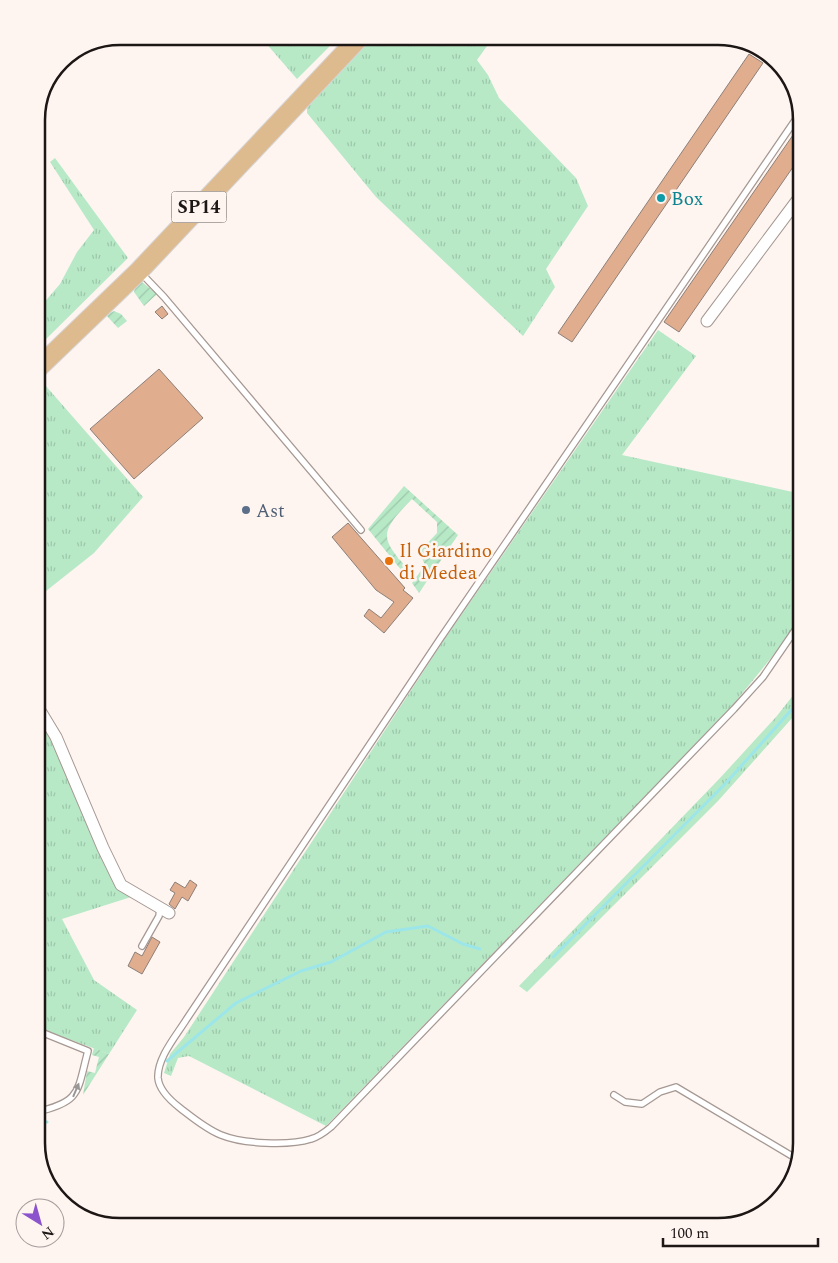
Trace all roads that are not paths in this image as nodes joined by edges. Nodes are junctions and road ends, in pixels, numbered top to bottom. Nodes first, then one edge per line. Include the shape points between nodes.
1 (341, 45) edge
2 (352, 45) edge
3 (793, 123) edge
4 (793, 206) edge
5 (139, 271) junction
6 (707, 321) dead end
7 (45, 350) edge
8 (45, 361) edge
9 (361, 530) dead end
10 (793, 633) edge
11 (45, 719) edge
12 (164, 910) joint
13 (142, 946) dead end
14 (45, 1034) edge
15 (614, 1095) dead end
16 (45, 1109) edge
17 (791, 1156) edge

1 - 7 main road, SP14 via 133,265
2 - 5 main road, SP14
3 - 10 lane via 440,639 186,1020 163,1058 158,1076 161,1088 190,1116 207,1128 233,1139 249,1142 300,1141 311,1139 331,1127 734,710 763,677
4 - 6 street
5 - 8 main road, SP14
5 - 9 lane
11 - 12 street via 121,885
12 - 13 lane
16 -> 14 lane via 70,1101 76,1093 88,1051
15 - 17 lane via 625,1102 642,1104 660,1092 676,1087

